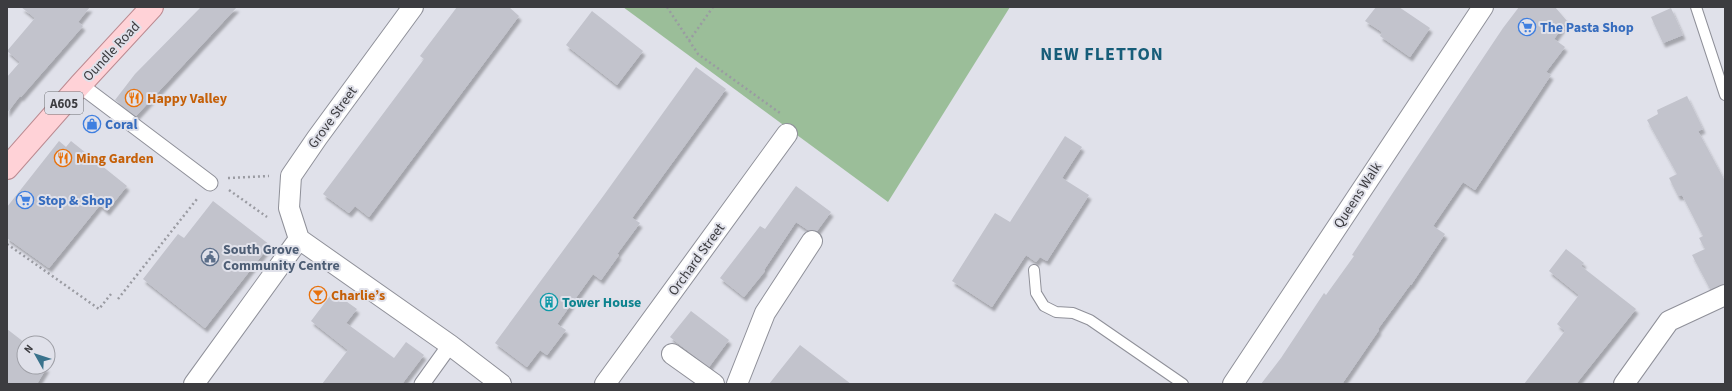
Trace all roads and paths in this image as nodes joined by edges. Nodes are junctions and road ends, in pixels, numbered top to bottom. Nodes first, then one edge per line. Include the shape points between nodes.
1 (152, 7) edge
2 (413, 7) edge
3 (666, 7) edge
4 (713, 7) edge
5 (1482, 7) edge
6 (1696, 7) edge
7 (689, 41) junction
8 (80, 85) junction
9 (1725, 95) edge
10 (787, 134) joint
11 (7, 168) edge
12 (274, 176) dead end
13 (211, 181) junction
14 (268, 218) dead end
15 (299, 239) junction
16 (812, 241) dead end
17 (7, 244) edge
18 (1034, 270) dead end
19 (111, 294) dead end
20 (1725, 295) edge
21 (118, 299) dead end
22 (450, 345) junction
23 (672, 354) dead end
24 (194, 384) edge
25 (422, 384) edge
26 (501, 384) edge
27 (605, 384) edge
28 (714, 384) edge
29 (737, 384) edge
30 (1183, 384) edge
31 (1233, 384) edge
32 (1624, 384) edge

1 - 8 main road, Oundle Road / A605
2 - 15 street, Grove Street via 291,176 289,208
3 - 7 path
4 - 7 path
5 - 31 street, Queens Walk
6 - 9 lane
7 - 10 path via 698,54 792,121
8 - 11 main road, Oundle Road / A605
8 - 13 street
10 - 27 street, Orchard Street
12 - 13 path
13 - 14 path
13 - 21 path
15 - 22 street
15 - 24 street
16 - 29 street via 765,313
17 - 19 path via 99,309
18 - 30 lane via 1036,293 1044,306 1056,312 1073,313 1090,320
20 - 32 street via 1669,320
22 - 25 street
22 - 26 street
23 - 28 street

